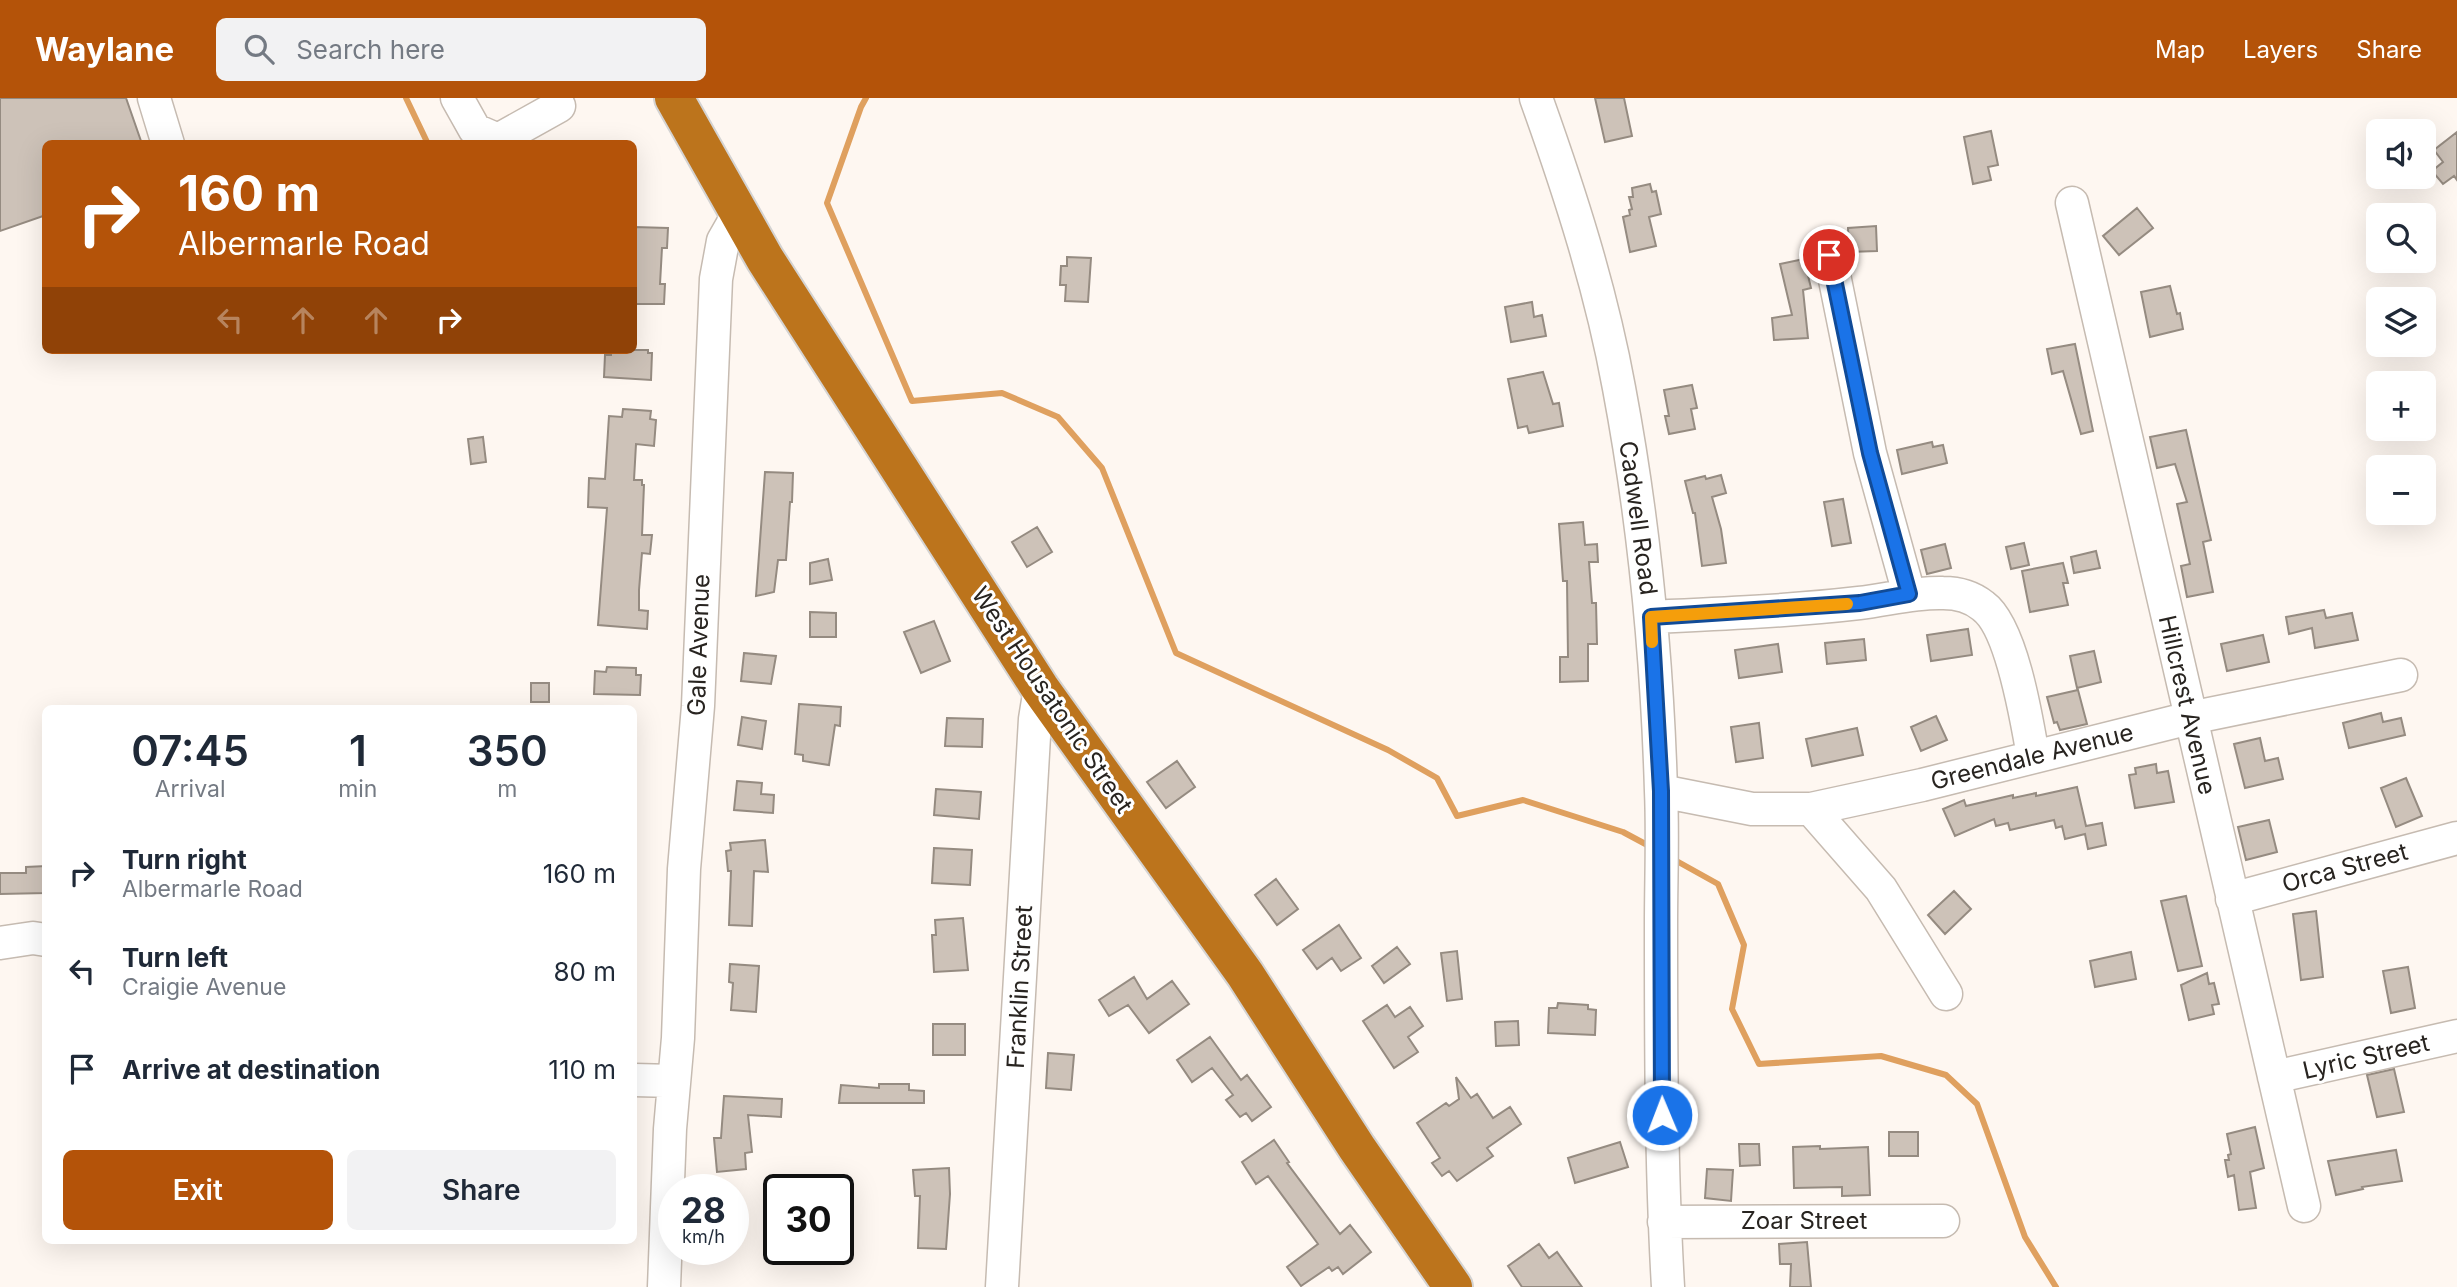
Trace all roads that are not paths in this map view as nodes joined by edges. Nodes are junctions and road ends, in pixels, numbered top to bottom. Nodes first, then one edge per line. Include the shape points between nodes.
1 (154, 98) edge
2 (457, 98) edge
3 (470, 98) edge
4 (674, 98) edge
5 (1536, 98) edge
6 (559, 103) edge
7 (167, 140) edge
8 (2072, 203) dead end
9 (740, 213) junction
10 (1829, 255) dead end
11 (1909, 594) junction
12 (1651, 617) junction
13 (2401, 674) dead end
14 (1040, 688) junction
15 (2190, 718) junction
16 (2033, 756) junction
17 (1661, 791) junction
18 (1811, 809) junction
19 (2457, 838) edge
20 (2232, 899) junction
21 (42, 939) edge
22 (0, 943) edge
23 (1946, 994) dead end
24 (2457, 1036) edge
25 (2274, 1077) junction
26 (637, 1080) edge
27 (674, 1081) junction
28 (2304, 1206) dead end
29 (1943, 1221) dead end
30 (1664, 1222) junction
31 (664, 1287) edge
32 (1002, 1287) edge
33 (1453, 1287) edge
34 (1668, 1287) edge

1 - 7 street
2 - 6 street via 475,130 498,140
3 - 6 street via 485,124 527,102
4 - 9 highway, West Housatonic Street
5 - 12 street, Cadwell Road via 1587,252 1619,386
8 - 15 street, Hillcrest Avenue
9 - 14 highway, West Housatonic Street
9 - 27 street, Gale Avenue via 723,241 716,279 698,706 684,869
10 - 11 street via 1870,453
11 - 12 street via 1860,603
11 - 16 street via 1966,596 1985,607 1999,628 2015,672
12 - 17 street, Cadwell Road
13 - 15 street, Greendale Avenue
14 - 32 street, Franklin Street
14 - 33 highway, West Housatonic Street via 1245,974
15 - 16 street, Greendale Avenue
15 - 20 street, Hillcrest Avenue
16 - 18 street, Greendale Avenue
17 - 18 street, Greendale Avenue via 1752,809
17 - 30 street, Cadwell Road
18 - 23 street via 1881,889
19 - 20 street, Orca Street
20 - 25 street, Hillcrest Avenue
21 - 22 street
24 - 25 street, Lyric Street
25 - 28 street, Hillcrest Avenue
26 - 27 street
27 - 31 street, Gale Avenue
29 - 30 street, Zoar Street
30 - 34 street, Cadwell Road

